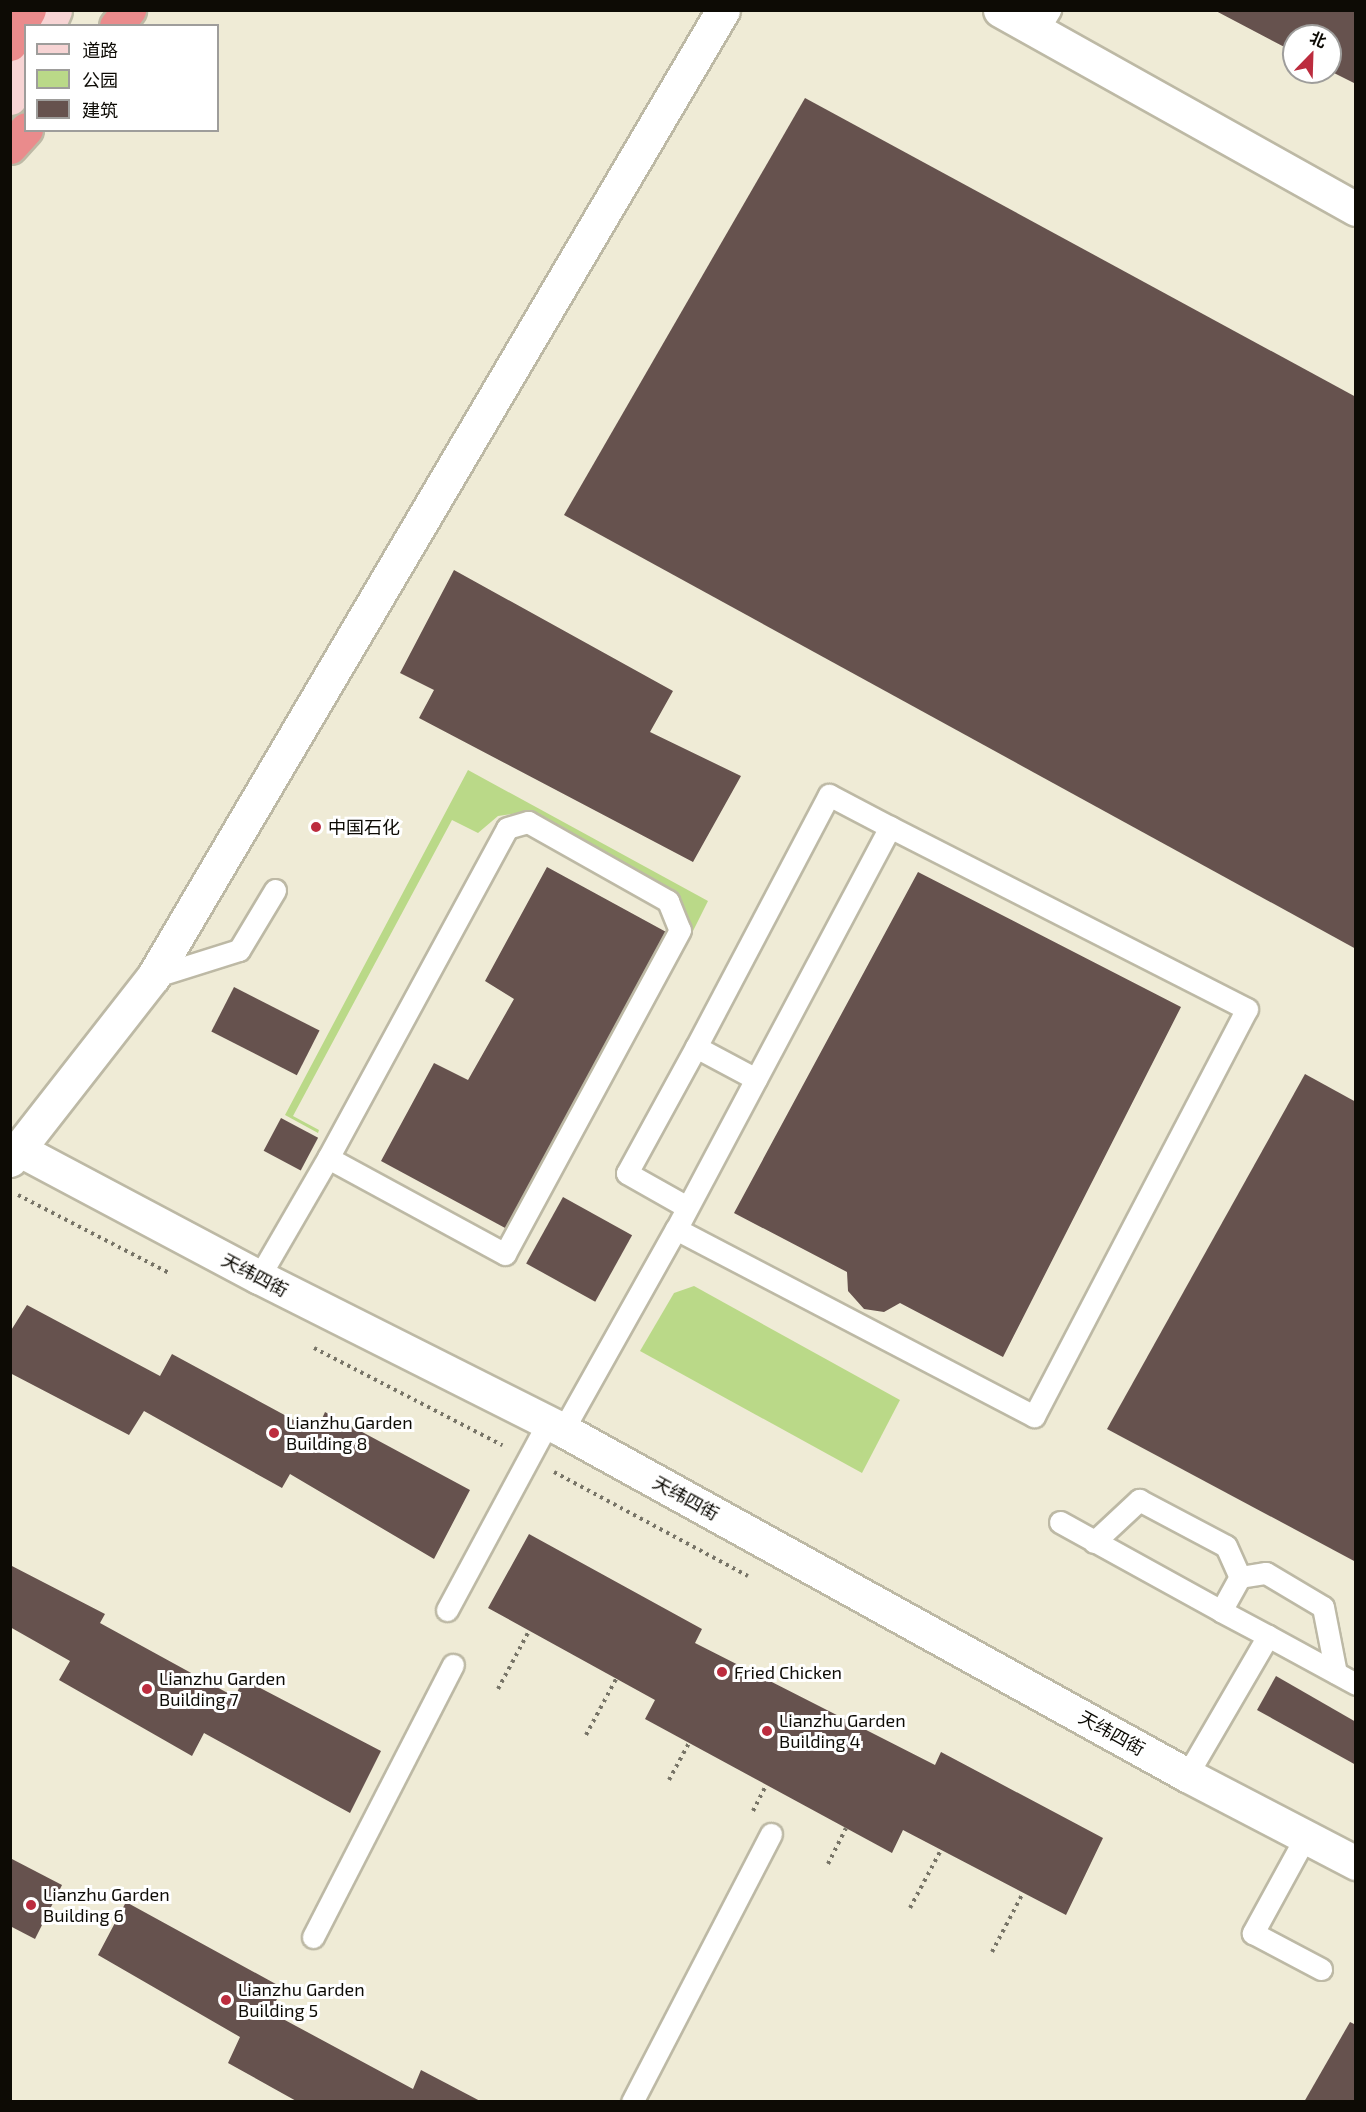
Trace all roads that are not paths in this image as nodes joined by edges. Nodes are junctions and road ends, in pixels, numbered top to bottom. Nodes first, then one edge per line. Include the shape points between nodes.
1 (29, 10) edge
2 (55, 10) edge
3 (129, 10) edge
4 (723, 10) edge
5 (1000, 10) edge
6 (1043, 21) edge
7 (49, 24) edge
8 (118, 24) edge
9 (10, 44) edge
10 (24, 73) edge
11 (10, 98) edge
12 (24, 131) edge
13 (10, 147) edge
14 (1356, 209) edge
15 (890, 827) junction
16 (275, 890) dead end
17 (153, 977) junction
18 (696, 1047) junction
19 (756, 1079) junction
20 (13, 1153) edge
21 (328, 1158) junction
22 (687, 1208) junction
23 (676, 1229) junction
24 (259, 1277) junction
25 (555, 1427) junction
26 (1060, 1522) dead end
27 (1094, 1542) junction
28 (1240, 1577) junction
29 (447, 1610) dead end
30 (1221, 1611) junction
31 (1268, 1636) junction
32 (453, 1665) dead end
33 (1336, 1673) junction
34 (1356, 1684) edge
35 (1187, 1775) junction
36 (771, 1834) dead end
37 (1306, 1836) junction
38 (1356, 1863) edge
39 (313, 1937) dead end
40 (1321, 1969) dead end
41 (632, 2102) edge

1 - 9 highway
2 - 7 main road
3 - 8 highway
4 - 17 street
5 - 6 street
6 - 14 street
10 - 11 main road
12 - 13 highway
15 - 18 lane via 829,795
15 - 19 lane
15 - 23 lane via 1247,1009 1034,1416
16 - 17 lane via 239,950
17 - 20 street
18 - 19 lane
18 - 22 lane via 627,1173
19 - 22 lane
20 - 24 street, 天纬四街
21 - 21 lane via 507,828 528,822 668,901 680,930 505,1254
21 - 24 lane
22 - 23 lane
23 - 25 lane
24 - 25 street, 天纬四街
25 - 29 lane via 527,1458
25 - 35 street, 天纬四街
26 - 27 lane
27 - 28 lane via 1139,1500 1226,1546
27 - 30 lane
28 - 30 lane
28 - 33 lane via 1266,1573 1323,1607
30 - 31 lane
31 - 33 lane
31 - 35 lane
32 - 39 lane
33 - 34 lane
35 - 37 street, 天纬四街
36 - 41 lane
37 - 38 street, 天纬四街
37 - 40 lane via 1253,1933

